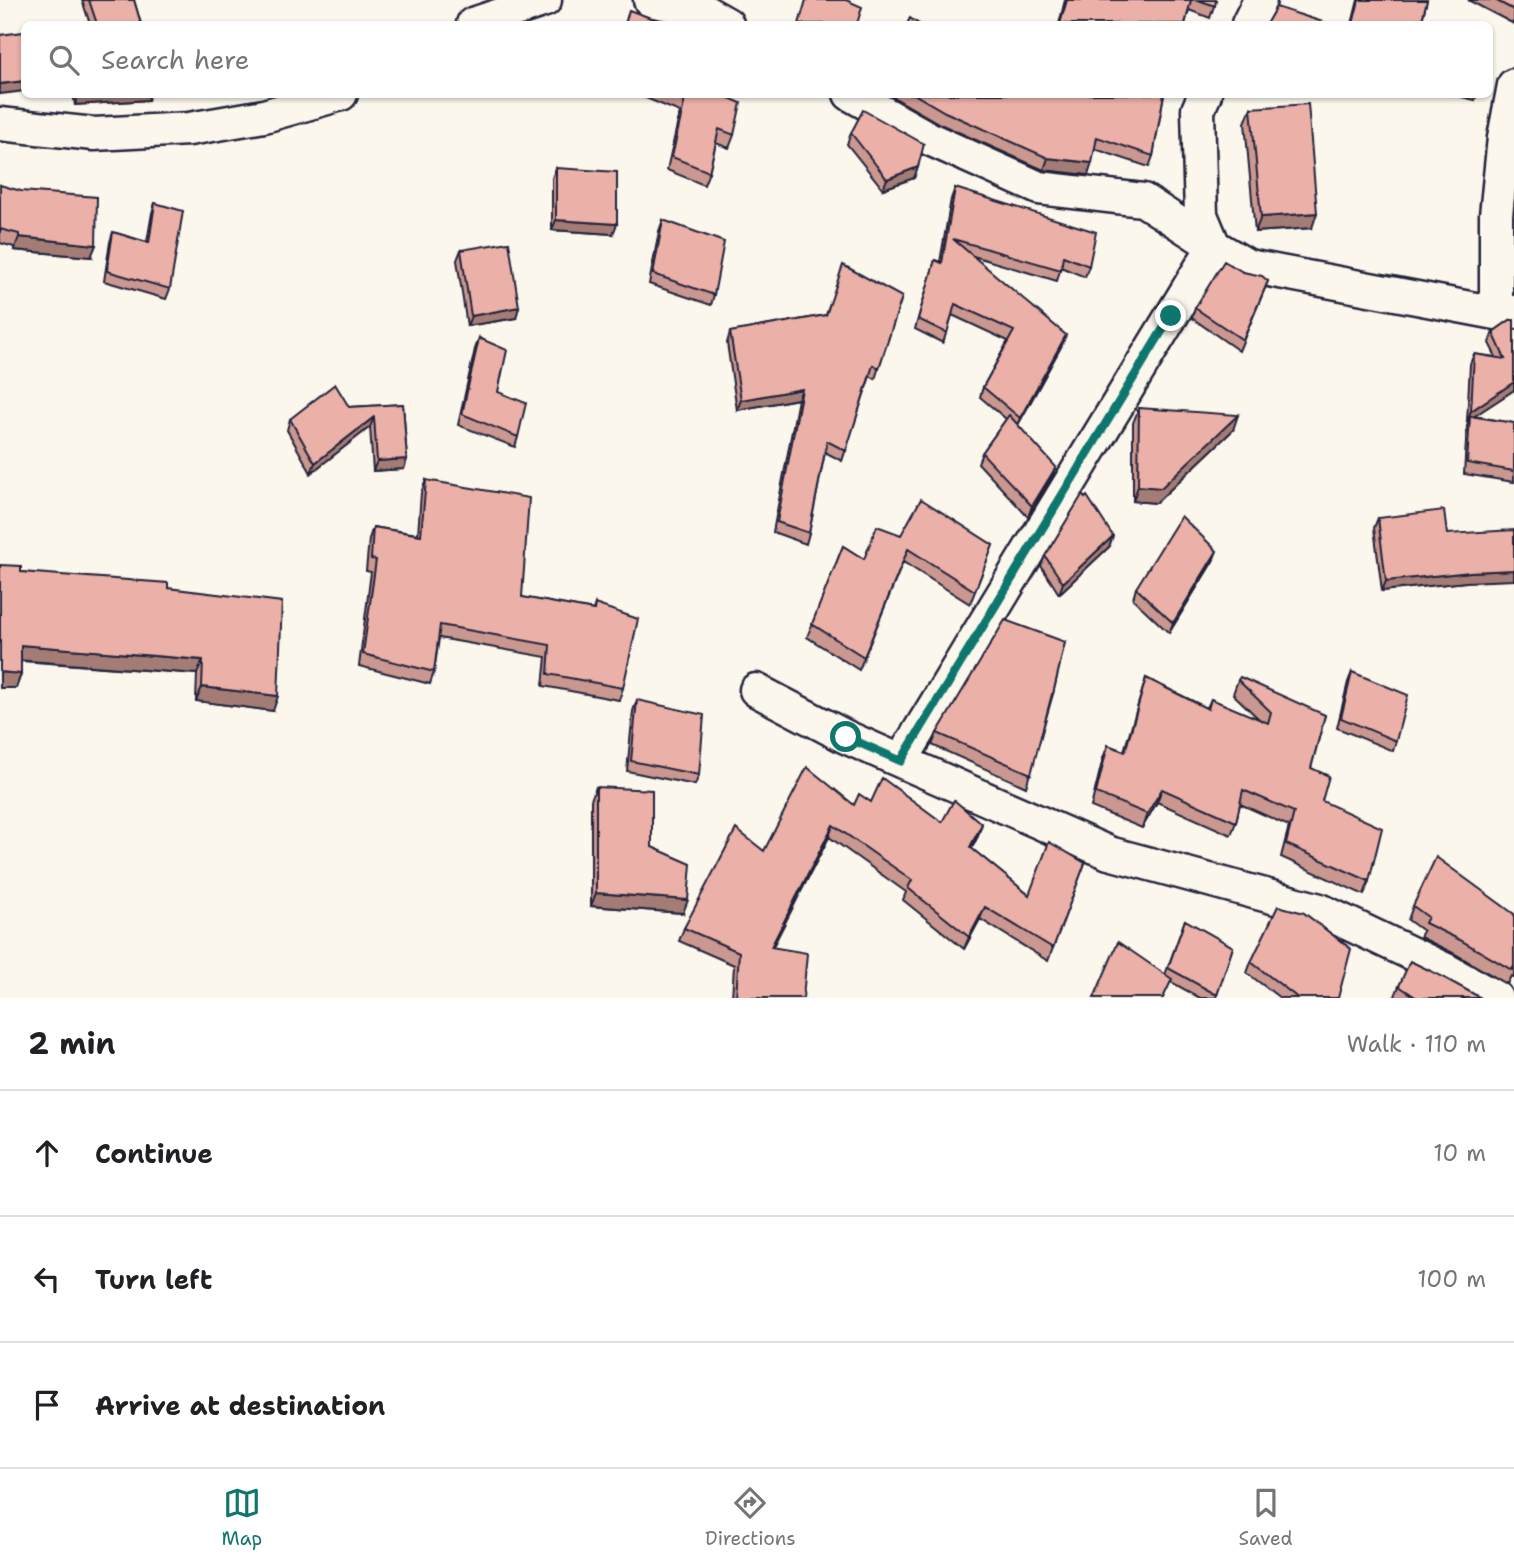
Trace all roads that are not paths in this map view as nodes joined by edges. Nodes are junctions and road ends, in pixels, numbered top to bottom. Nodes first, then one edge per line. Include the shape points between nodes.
1 (545, 0) edge
2 (650, 0) edge
3 (1261, 0) edge
4 (482, 21) edge
5 (722, 21) edge
6 (1250, 21) edge
7 (1514, 85) edge
8 (327, 98) edge
9 (857, 98) edge
10 (1203, 98) edge
11 (0, 124) edge
12 (1214, 246) junction
13 (1505, 313) edge
14 (756, 690) dead end
15 (901, 761) junction
16 (1496, 998) edge

1 - 4 street
2 - 5 street via 704,11
3 - 6 street
7 - 13 street via 1496,215
8 - 11 street via 264,116 189,129 93,134
9 - 12 street via 932,140 1040,188 1143,200
10 - 12 street via 1198,110 1201,215
12 - 13 street via 1248,266
12 - 15 street
14 - 15 street
15 - 16 street via 1109,853 1320,910

